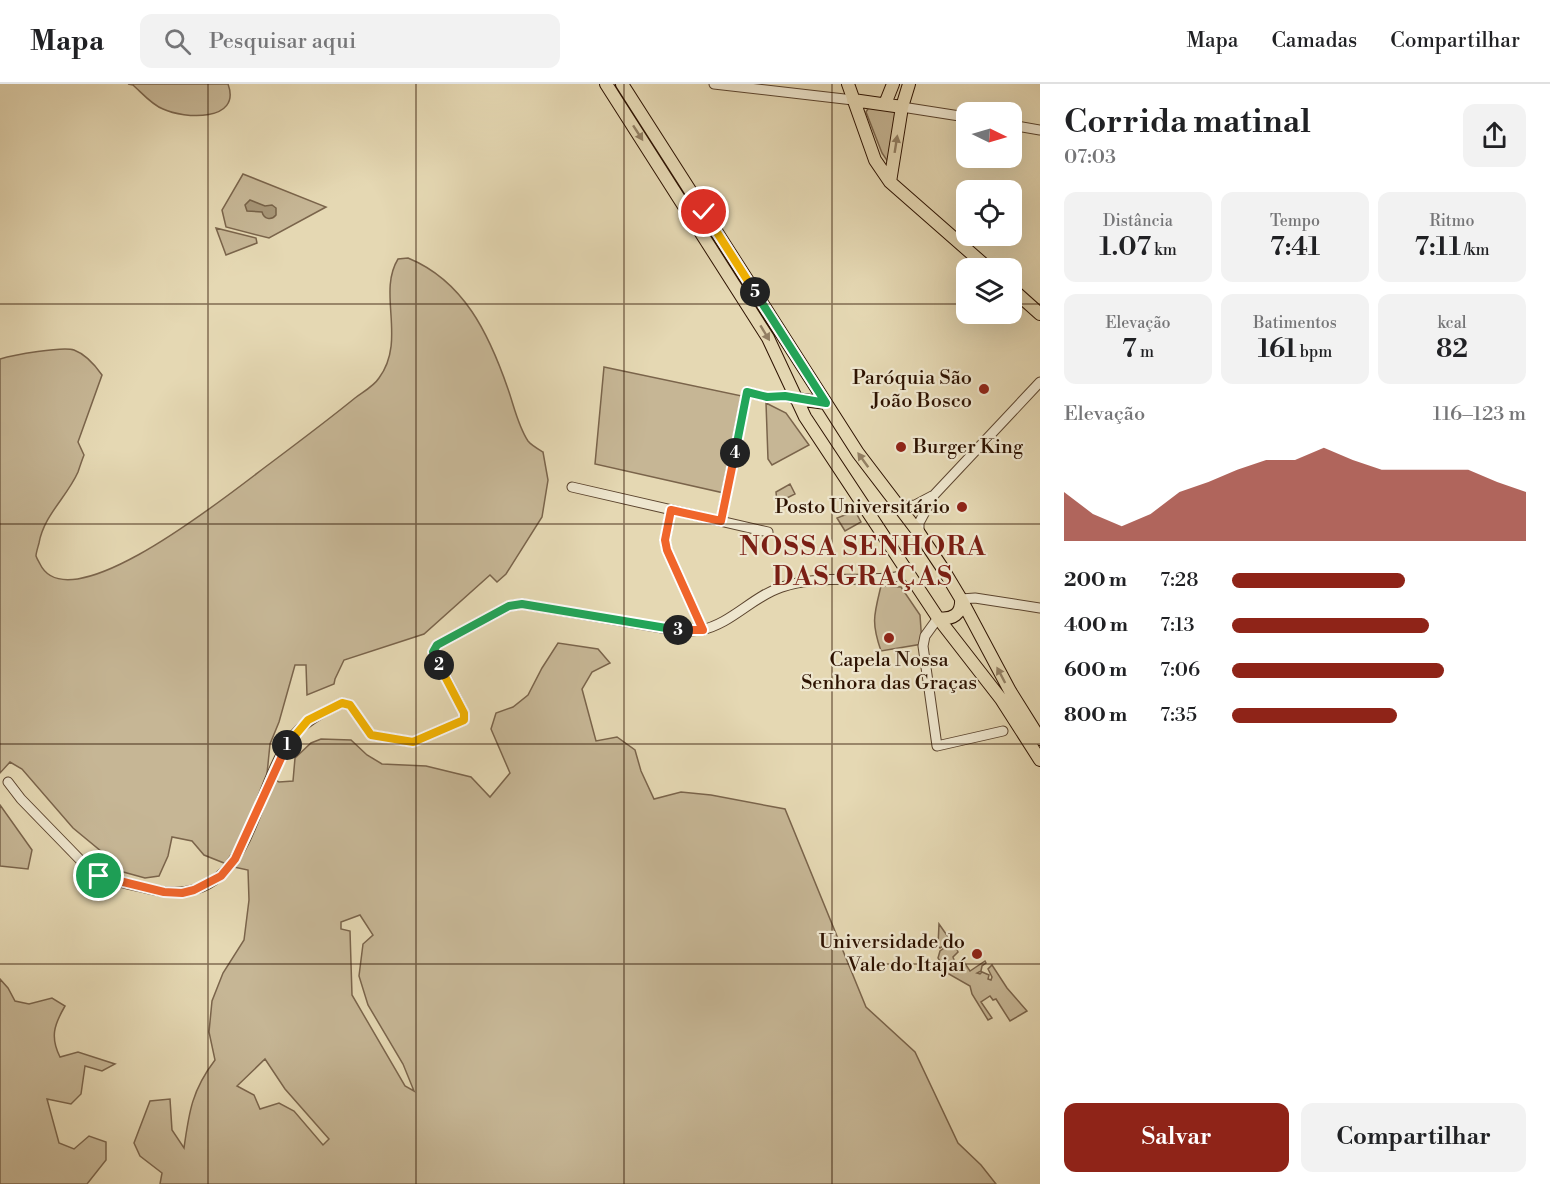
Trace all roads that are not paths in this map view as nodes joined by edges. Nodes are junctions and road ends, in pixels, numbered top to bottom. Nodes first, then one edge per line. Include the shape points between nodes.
1 (606, 84) edge
2 (622, 84) edge
3 (714, 84) edge
4 (848, 84) edge
5 (893, 84) edge
6 (909, 84) edge
7 (853, 100) junction
8 (885, 104) junction
9 (902, 107) junction
10 (956, 115) edge
11 (1022, 127) edge
12 (1040, 130) edge
13 (890, 182) junction
14 (977, 258) edge
15 (1022, 298) edge
16 (1040, 314) edge
17 (1040, 382) edge
18 (796, 399) junction
19 (826, 403) junction
20 (572, 487) dead end
21 (934, 495) junction
22 (899, 507) junction
23 (671, 510) junction
24 (721, 521) junction
25 (768, 532) dead end
26 (919, 533) junction
27 (910, 574) junction
28 (961, 599) junction
29 (1040, 608) edge
30 (938, 618) junction
31 (703, 630) junction
32 (1003, 731) dead end
33 (1040, 739) edge
34 (1040, 760) edge
35 (8, 782) dead end

1 -> 18 main road via 768,338
2 - 19 main road
3 - 7 street
4 - 7 main road
5 - 8 main road
6 - 9 main road
7 - 8 main road
7 - 13 main road via 875,160
8 - 9 main road
9 - 10 street
13 -> 9 main road
11 - 12 street
13 - 14 main road
15 - 16 main road
17 - 21 street
18 - 19 main road
18 - 24 street via 747,392
18 - 27 main road
22 -> 19 main road
20 - 23 street
21 - 22 street via 915,505
21 - 26 street via 919,523
22 - 26 main road
23 - 24 street
23 - 31 street via 667,550
24 - 25 street
26 - 28 main road
27 - 30 main road
27 - 31 street via 780,587
28 - 29 street
28 - 30 main road via 955,616
33 -> 28 main road
30 - 32 street via 923,646 938,746
30 - 34 main road via 1001,699
31 - 35 street via 674,630 522,604 509,606 434,649 464,720 413,742 371,735 346,702 308,720 289,741 230,867 208,884 182,893 123,883 88,869

